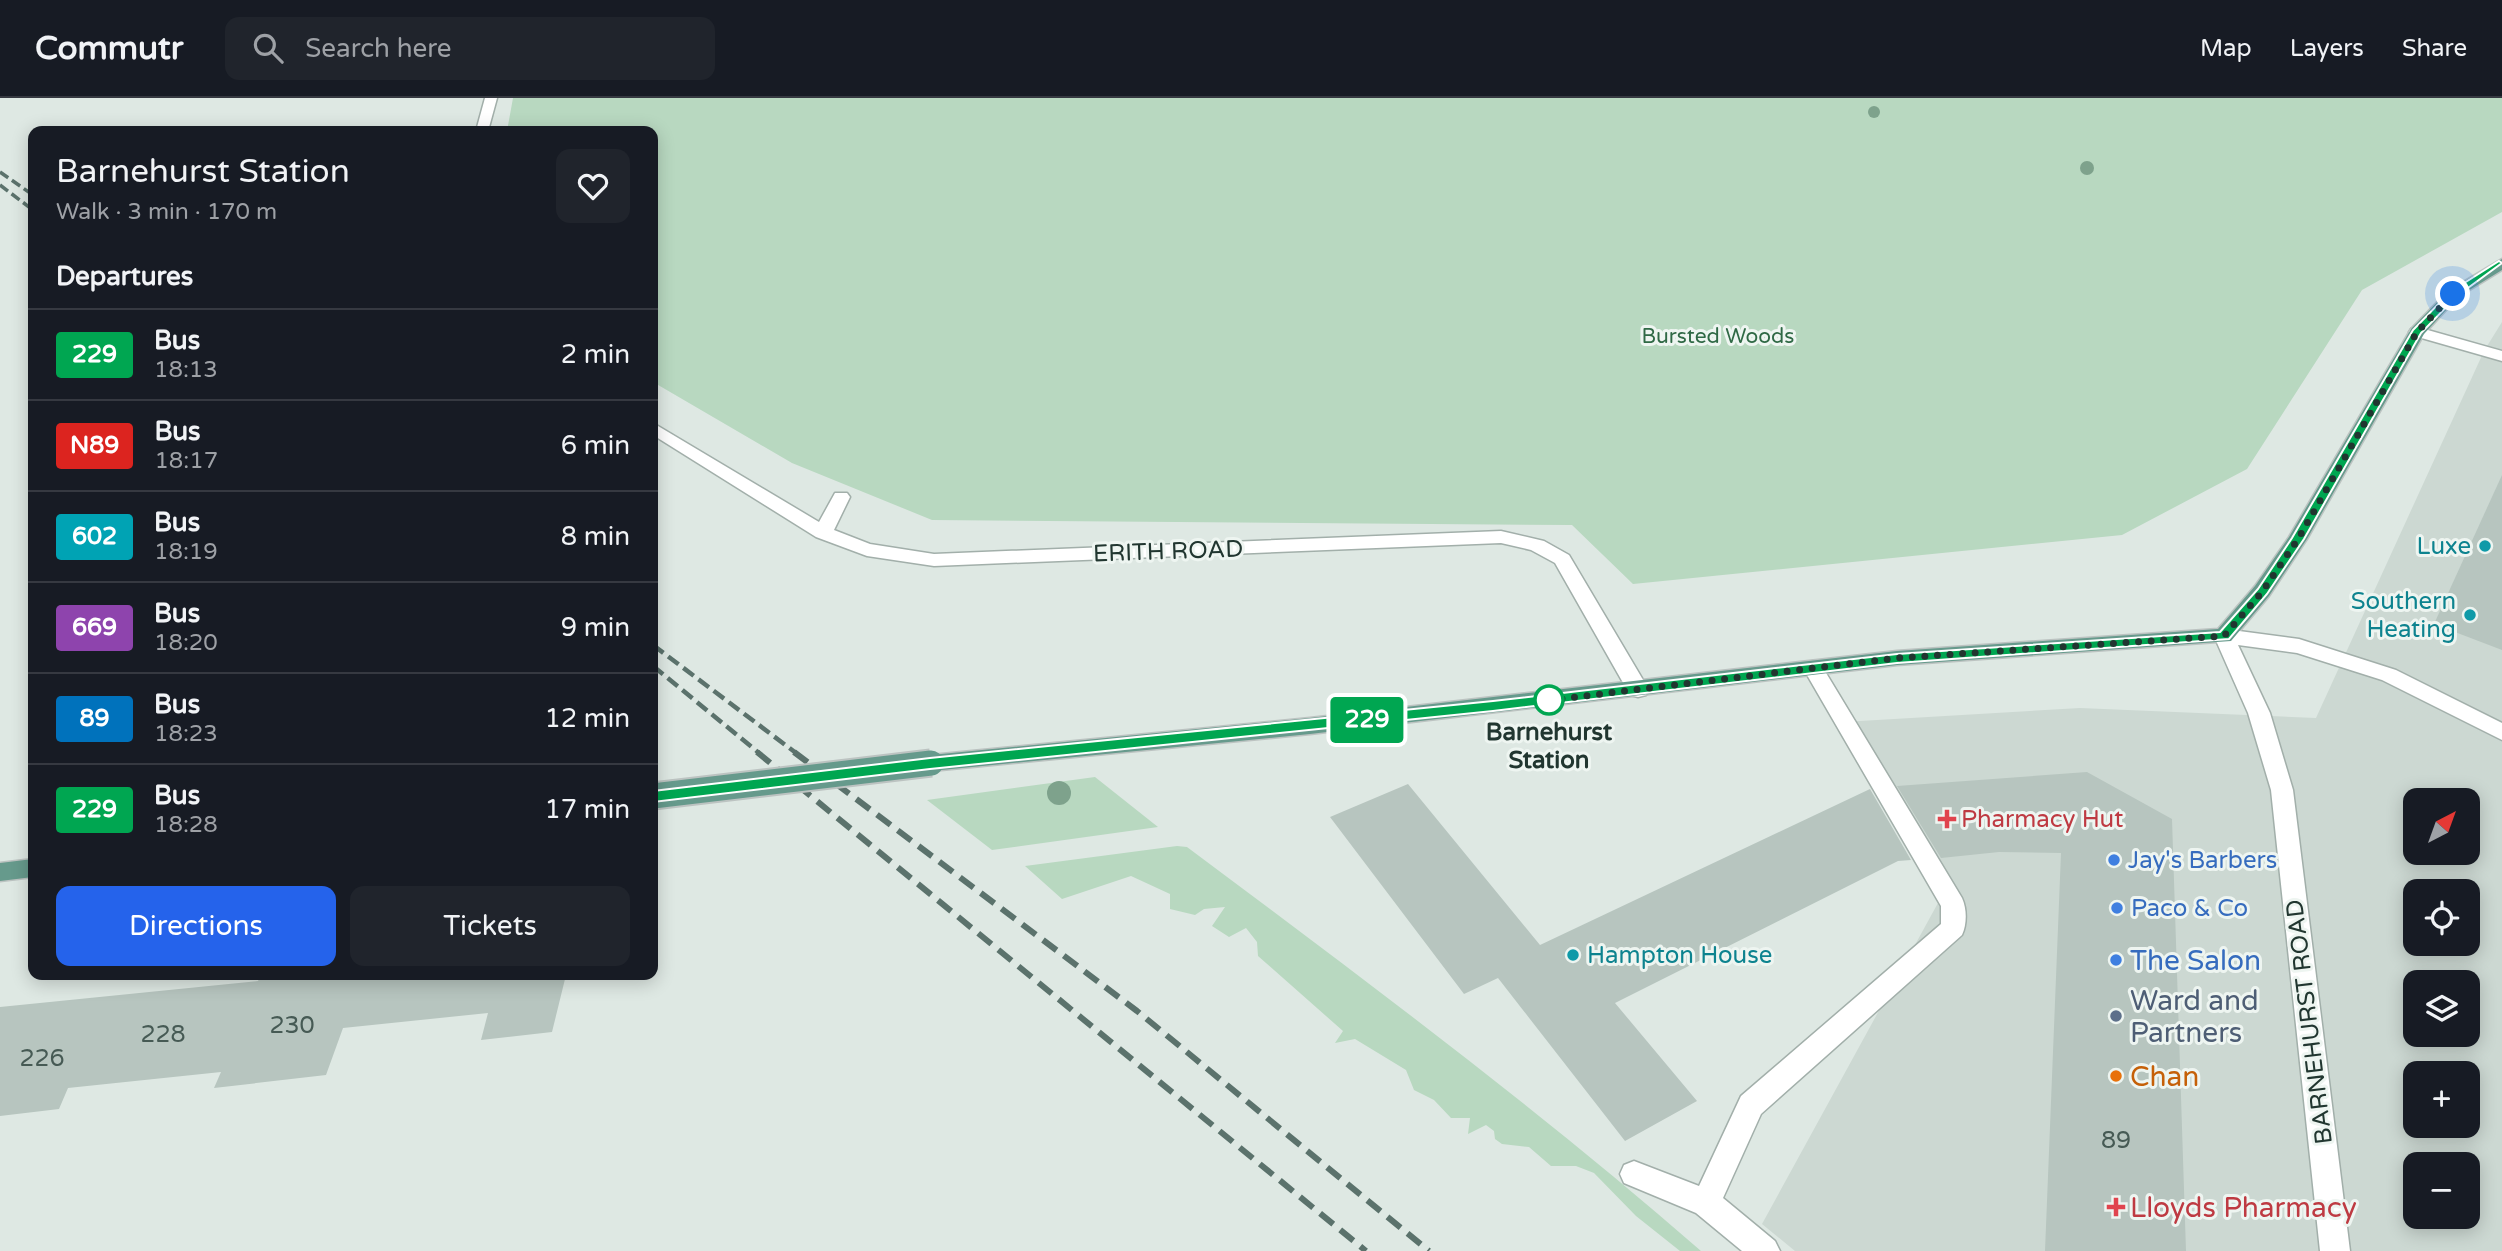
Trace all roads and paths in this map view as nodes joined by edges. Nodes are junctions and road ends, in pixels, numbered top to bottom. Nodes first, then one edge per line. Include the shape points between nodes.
1 (491, 98) edge
2 (483, 126) edge
3 (2500, 265) edge
4 (2417, 332) junction
5 (2502, 356) edge
6 (658, 431) edge
7 (841, 497) dead end
8 (823, 533) junction
9 (2224, 636) junction
10 (1813, 668) junction
11 (1638, 690) junction
12 (2502, 732) edge
13 (658, 795) edge
14 (28, 869) edge
15 (0, 872) edge
16 (1633, 1174) dead end
17 (1706, 1203) junction
18 (1765, 1251) edge
19 (2335, 1251) edge

1 - 2 street
3 - 4 main road via 2453,294
4 - 5 street
4 - 9 main road via 2298,539 2262,592
6 - 8 street, ERITH ROAD
7 - 8 street
8 - 11 street, ERITH ROAD via 867,550 934,560 1501,537 1537,545 1562,559
9 - 10 main road
9 - 12 street via 2299,646 2389,675
9 - 19 street, BARNEHURST ROAD via 2259,713 2282,790
10 - 11 main road
10 - 17 street via 1952,905 1953,928 1751,1105
11 - 13 main road, bridge
14 - 15 main road
16 - 17 street
17 - 18 street

